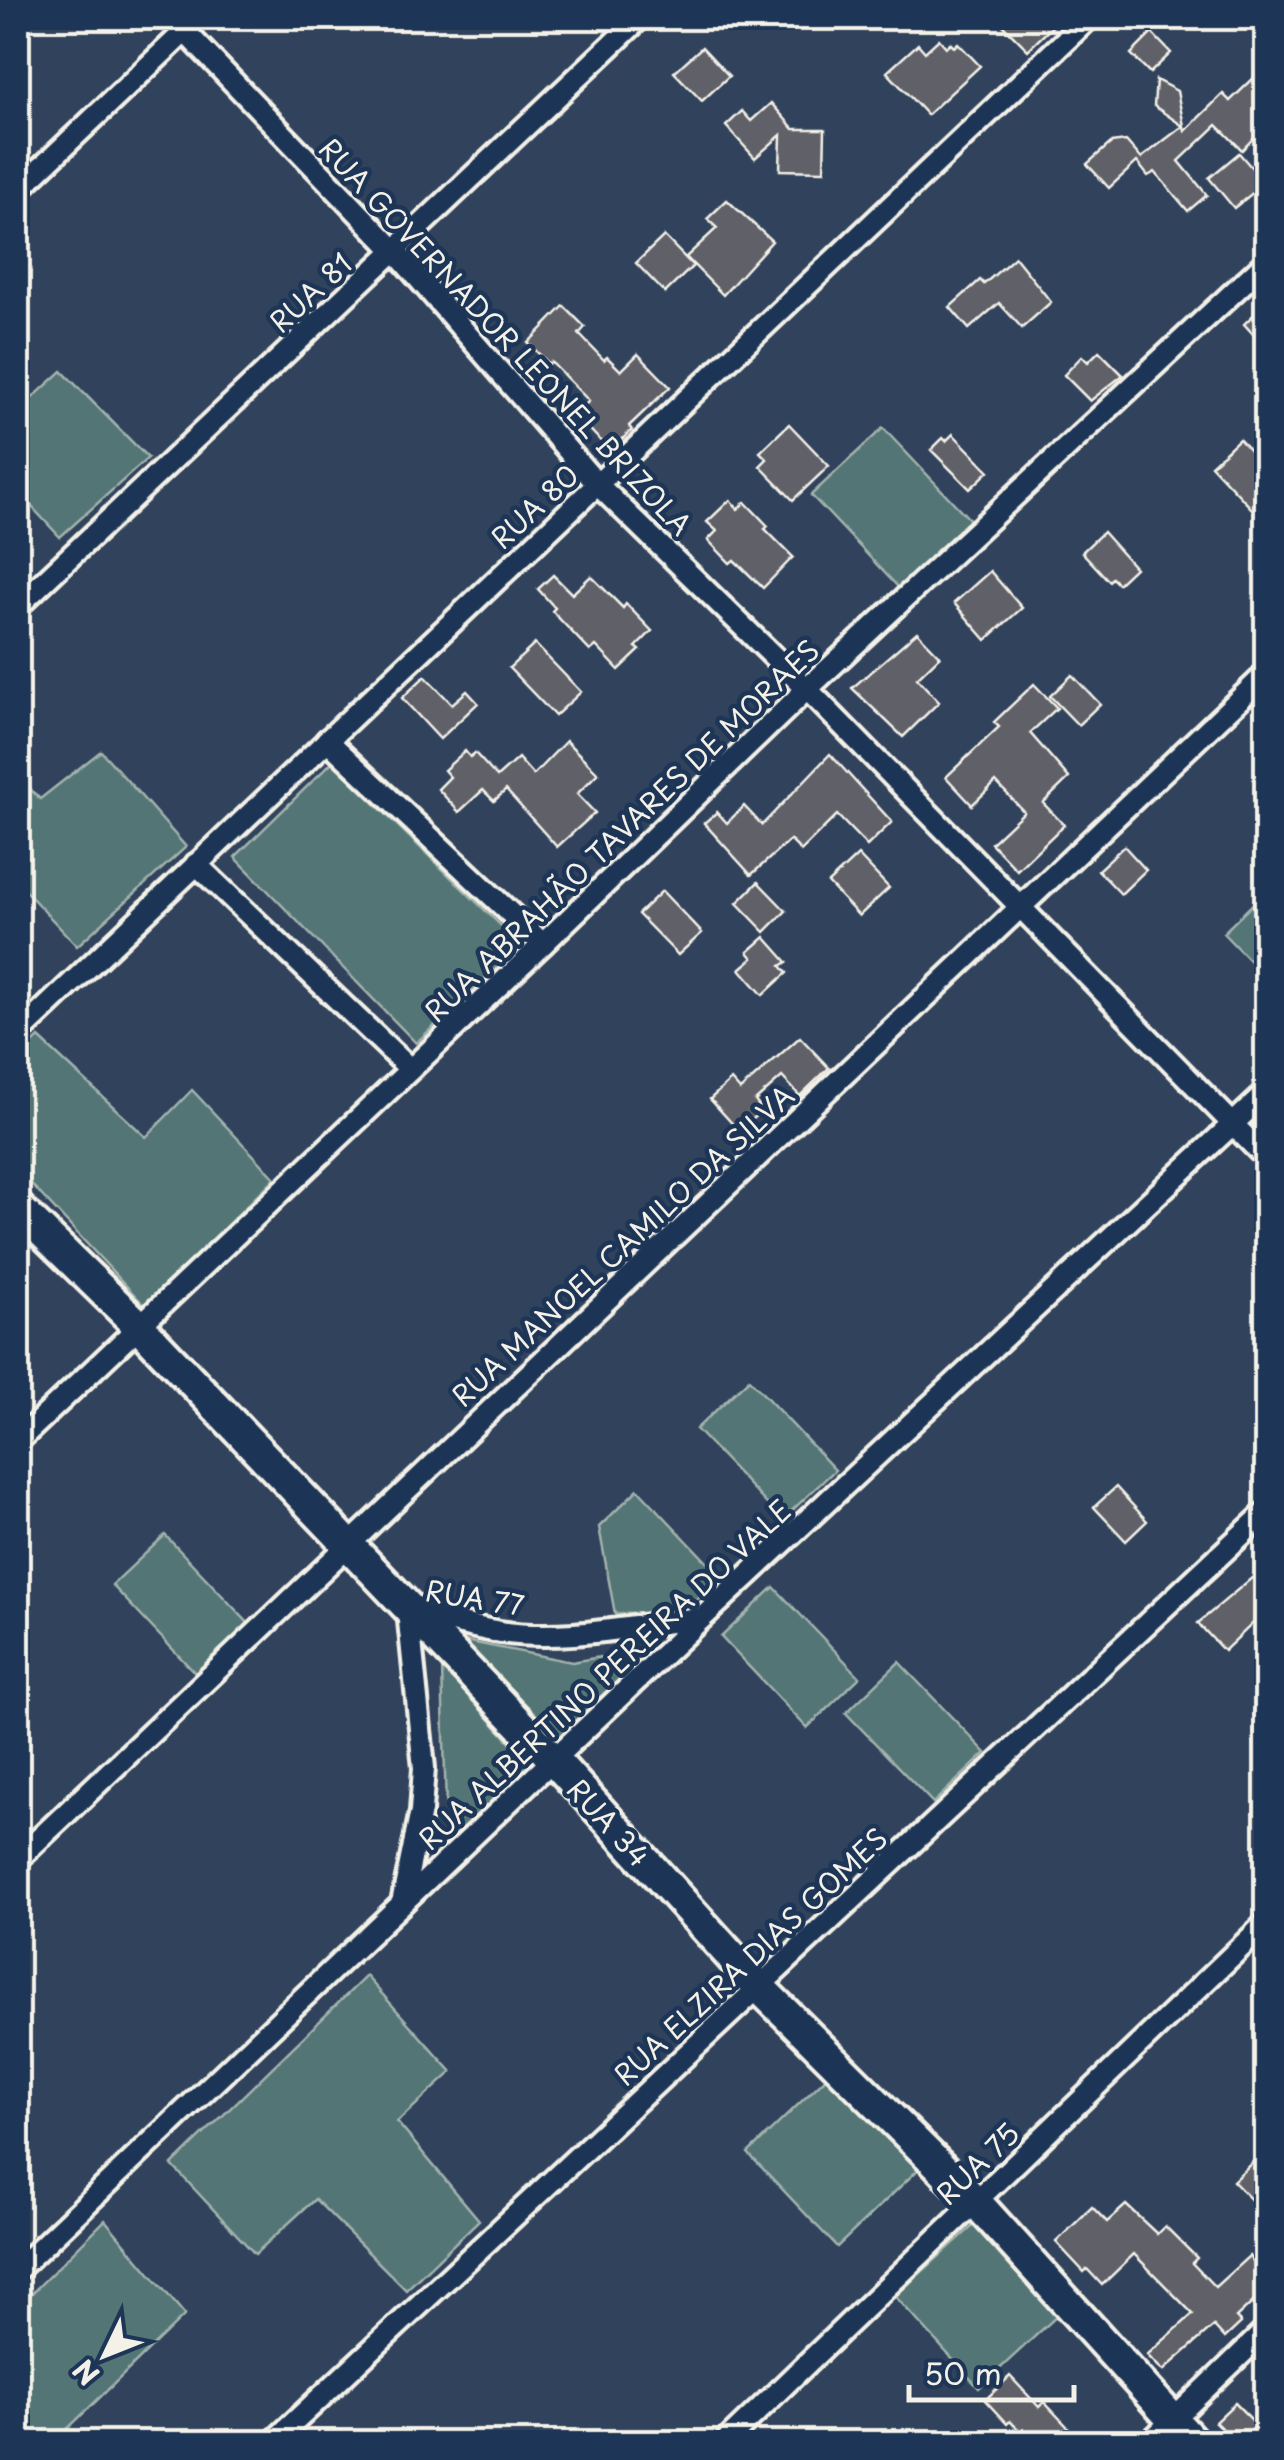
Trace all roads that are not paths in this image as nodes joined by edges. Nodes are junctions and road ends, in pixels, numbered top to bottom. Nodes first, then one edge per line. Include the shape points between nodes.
1 (640, 18) edge
2 (1089, 18) edge
3 (185, 22) edge
4 (18, 190) edge
5 (394, 250) junction
6 (1266, 262) edge
7 (597, 484) junction
8 (18, 606) edge
9 (1266, 674) edge
10 (807, 689) junction
11 (327, 740) junction
12 (196, 864) junction
13 (1020, 906) junction
14 (543, 944) junction
15 (18, 1034) edge
16 (410, 1069) junction
17 (1266, 1093) edge
18 (1233, 1124) junction
19 (1266, 1158) edge
20 (18, 1208) edge
21 (139, 1326) junction
22 (18, 1441) edge
23 (1266, 1512) edge
24 (346, 1545) junction
25 (408, 1611) junction
26 (702, 1618) junction
27 (554, 1760) junction
28 (18, 1859) edge
29 (402, 1903) junction
30 (1266, 1923) edge
31 (758, 1986) junction
32 (976, 2202) junction
33 (18, 2269) edge
34 (1266, 2330) edge
35 (1183, 2432) edge
36 (273, 2442) edge
37 (724, 2442) edge
38 (1150, 2442) edge

1 - 5 street, RUA 81
2 - 7 street, RUA 80
3 - 4 street
3 - 5 street, RUA GOVERNADOR LEONEL BRIZOLA
5 - 7 street, RUA GOVERNADOR LEONEL BRIZOLA
5 - 8 street, RUA 81
6 - 10 street, RUA ABRAHÃO TAVARES DE MORAES
7 - 10 street, RUA GOVERNADOR LEONEL BRIZOLA
7 - 11 street, RUA 80
9 - 13 street, RUA MANOEL CAMILO DA SILVA
10 - 13 street, RUA GOVERNADOR LEONEL BRIZOLA
10 - 14 street, RUA ABRAHÃO TAVARES DE MORAES
11 - 12 street, RUA 80
11 - 14 street
12 - 15 street, RUA 80
12 - 16 street
13 - 18 street, RUA GOVERNADOR LEONEL BRIZOLA
13 - 24 street, RUA MANOEL CAMILO DA SILVA
14 - 16 street, RUA ABRAHÃO TAVARES DE MORAES
16 - 21 street, RUA ABRAHÃO TAVARES DE MORAES
17 - 18 street
18 - 19 street, RUA GOVERNADOR LEONEL BRIZOLA
18 - 26 street, RUA ALBERTINO PEREIRA DO VALE
20 - 21 street, RUA 34
21 - 22 street, RUA ABRAHÃO TAVARES DE MORAES
21 - 24 street, RUA 34
23 - 31 street, RUA ELZIRA DIAS GOMES
24 - 25 street, RUA 34
24 - 28 street, RUA MANOEL CAMILO DA SILVA
25 - 26 street, RUA 77 via 501,1632 543,1634
25 - 27 street, RUA 34
25 - 29 street, RUA 77 via 424,1768
26 - 27 street, RUA ALBERTINO PEREIRA DO VALE
27 - 29 street, RUA ALBERTINO PEREIRA DO VALE
27 - 31 street, RUA 34
29 - 33 street, RUA ALBERTINO PEREIRA DO VALE
30 - 32 street, RUA 75
31 - 32 street, RUA 34
31 - 36 street, RUA ELZIRA DIAS GOMES
32 - 35 street, RUA 34
32 - 37 street, RUA 75
34 - 35 street
35 - 38 street

